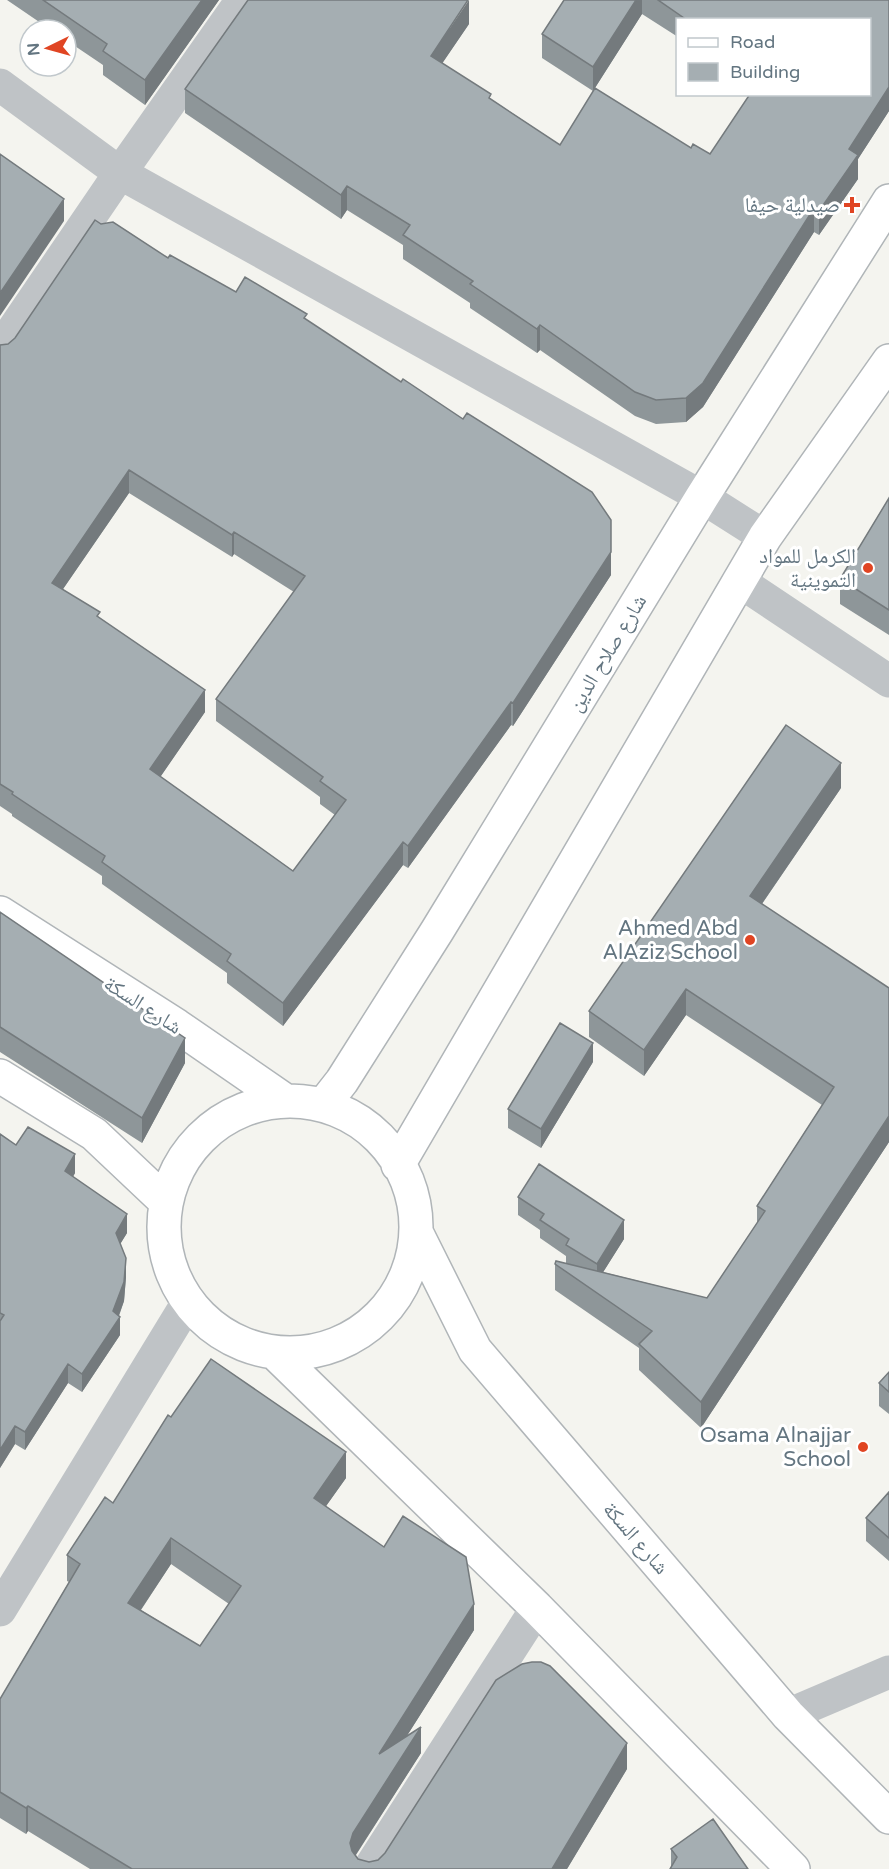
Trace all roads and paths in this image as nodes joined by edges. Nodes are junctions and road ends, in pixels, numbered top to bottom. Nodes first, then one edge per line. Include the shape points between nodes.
1 (242, 0) edge
2 (0, 85) edge
3 (120, 173) junction
4 (889, 201) edge
5 (0, 349) edge
6 (889, 361) edge
7 (702, 497) junction
8 (765, 537) junction
9 (739, 581) junction
10 (889, 681) edge
11 (0, 913) edge
12 (0, 1076) edge
13 (283, 1099) junction
14 (324, 1104) junction
15 (398, 1165) junction
16 (166, 1202) junction
17 (417, 1234) junction
18 (188, 1302) junction
19 (275, 1353) junction
20 (537, 1608) junction
21 (0, 1610) edge
22 (889, 1672) edge
23 (788, 1715) junction
24 (889, 1817) edge
25 (369, 1869) edge
26 (793, 1869) edge

1 - 3 street
2 - 3 street
3 - 5 street
3 - 7 street
4 - 7 main road, شارع صلاح الدين
6 - 8 main road
7 - 8 street
7 - 14 main road, شارع صلاح الدين via 437,932
8 - 9 main road
9 - 10 street
9 - 15 main road
11 - 13 main road, شارع السكة
12 - 16 main road via 94,1134
13 - 14 main road
13 - 16 main road via 242,1109 206,1130 180,1162
14 - 15 main road via 362,1121 392,1151
15 - 17 main road via 410,1188
16 - 18 main road via 164,1244 176,1284
17 - 19 main road via 409,1271 388,1307 356,1335 317,1351
17 - 23 main road, شارع السكة via 475,1350
18 - 19 main road via 201,1317 236,1341
18 - 21 street
19 - 20 main road
20 - 25 street
20 - 26 main road
22 - 23 street
23 - 24 main road, شارع السكة

